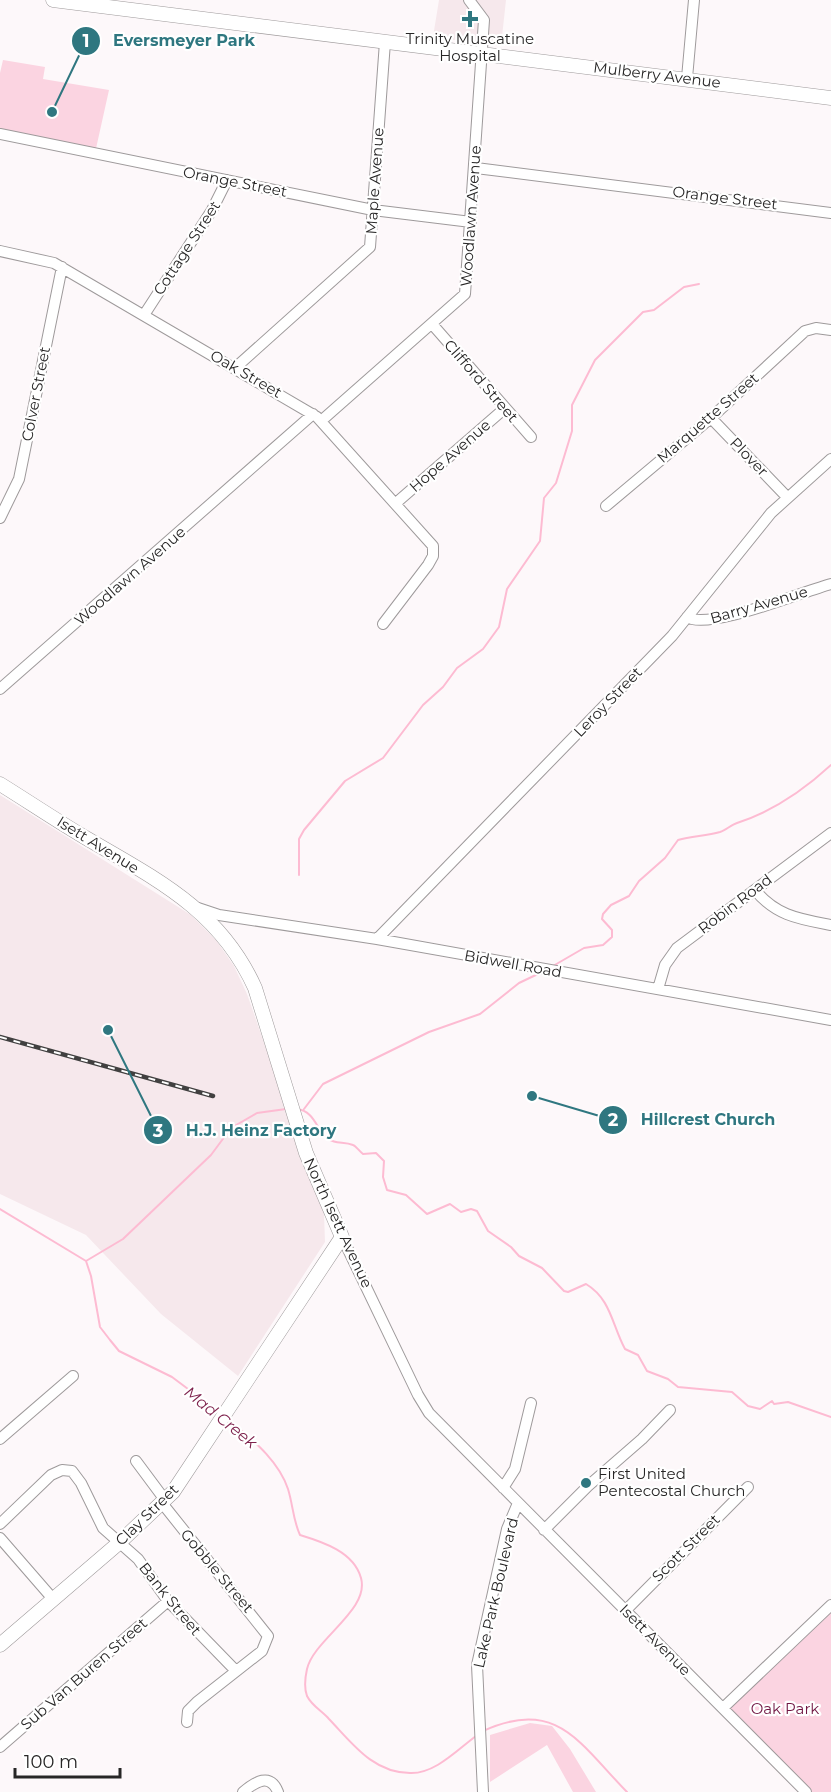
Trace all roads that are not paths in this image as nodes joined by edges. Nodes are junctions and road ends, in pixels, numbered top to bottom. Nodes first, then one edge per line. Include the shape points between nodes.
1 (53, 0) edge
2 (469, 0) edge
3 (694, 0) edge
4 (92, 3) edge
5 (385, 42) junction
6 (483, 54) junction
7 (687, 78) junction
8 (831, 98) edge
9 (0, 134) edge
10 (476, 168) junction
11 (227, 180) junction
12 (373, 210) junction
13 (831, 213) edge
14 (471, 222) junction
15 (0, 251) edge
16 (62, 267) junction
17 (144, 315) junction
18 (432, 324) junction
19 (831, 330) edge
20 (235, 368) junction
21 (504, 409) junction
22 (317, 417) junction
23 (711, 418) junction
24 (531, 437) dead end
25 (831, 459) edge
26 (787, 497) junction
27 (396, 503) junction
28 (606, 506) dead end
29 (0, 518) edge
30 (831, 584) edge
31 (687, 617) junction
32 (383, 624) dead end
33 (0, 688) edge
34 (0, 784) edge
35 (831, 833) edge
36 (756, 890) junction
37 (195, 906) junction
38 (831, 925) edge
39 (377, 939) junction
40 (658, 990) junction
41 (831, 1020) edge
42 (342, 1238) junction
43 (73, 1376) dead end
44 (531, 1403) dead end
45 (670, 1410) dead end
46 (0, 1439) edge
47 (136, 1461) dead end
48 (748, 1487) dead end
49 (503, 1488) junction
50 (164, 1502) junction
51 (518, 1503) junction
52 (0, 1524) edge
53 (544, 1530) junction
54 (0, 1538) edge
55 (120, 1542) junction
56 (53, 1599) junction
57 (168, 1600) junction
58 (831, 1605) edge
59 (625, 1611) junction
60 (0, 1645) edge
61 (236, 1671) junction
62 (723, 1708) junction
63 (187, 1722) dead end
64 (0, 1747) edge
65 (243, 1792) edge
66 (278, 1792) edge
67 (482, 1792) edge
68 (806, 1792) edge

1 - 4 main road, Mulberry Avenue
2 - 6 street via 484,20
3 - 7 street
4 - 5 main road, Mulberry Avenue
5 - 6 main road, Mulberry Avenue
5 - 12 street, Maple Avenue
6 - 7 main road, Mulberry Avenue
6 - 10 street, Woodlawn Avenue
7 - 8 main road, Mulberry Avenue
9 - 11 street, Orange Street
10 - 13 street, Orange Street
10 - 14 street, Woodlawn Avenue
11 - 12 street, Orange Street
11 - 17 street, Cottage Street
12 - 14 street, Orange Street
12 - 20 street, Maple Avenue via 367,251
14 - 18 street, Woodlawn Avenue via 465,294
15 - 16 street, Oak Street
16 - 17 street, Oak Street
16 - 29 street, Colver Street via 20,479
17 - 20 street, Oak Street
18 - 21 street, Clifford Street
18 - 22 street, Woodlawn Avenue
19 - 23 street, Marquette Street via 808,328
20 - 22 street, Oak Street
21 - 24 street, Clifford Street
21 - 27 street, Hope Avenue
22 - 27 street, Oak Street
22 - 33 street, Woodlawn Avenue
23 - 26 street, Plover
23 - 28 street, Marquette Street
25 - 26 street, Leroy Street
26 - 31 street, Leroy Street
27 - 32 street, Oak Street via 433,546 433,556
30 - 31 street, Barry Avenue via 720,619
31 - 39 street, Leroy Street
34 - 37 main road, Isett Avenue
35 - 36 street, Robin Road
36 - 38 street via 783,915
36 - 40 street, Robin Road via 677,948 664,965
37 - 39 street, Bidwell Road via 219,915
37 - 42 main road, North Isett Avenue via 233,948 255,988 306,1153
39 - 40 street, Bidwell Road
40 - 41 street, Bidwell Road
42 - 49 street, North Isett Avenue via 424,1406
42 - 50 main road, Clay Street via 182,1481
43 - 46 street
44 - 49 street via 515,1468
45 - 53 street
47 - 50 street, Gobble Street
48 - 59 street, Scott Street
49 - 51 street, Isett Avenue
50 - 55 main road, Clay Street
50 - 61 street, Gobble Street via 267,1631 262,1651
51 - 53 street, Isett Avenue
51 - 67 street, Lake Park Boulevard via 507,1529 477,1665
52 - 55 street, Bank Street via 51,1475 65,1469 75,1474 103,1528
53 - 59 street, Isett Avenue
54 - 56 street
55 - 56 main road, Clay Street
55 - 57 street, Bank Street via 138,1559
56 - 60 main road, Clay Street
57 - 61 street, Bank Street
57 - 64 street, Sub Van Buren Street
58 - 62 street
59 - 62 street, Isett Avenue
61 - 63 street via 192,1707
62 - 68 street, Isett Avenue
65 - 66 street via 265,1780 272,1782

